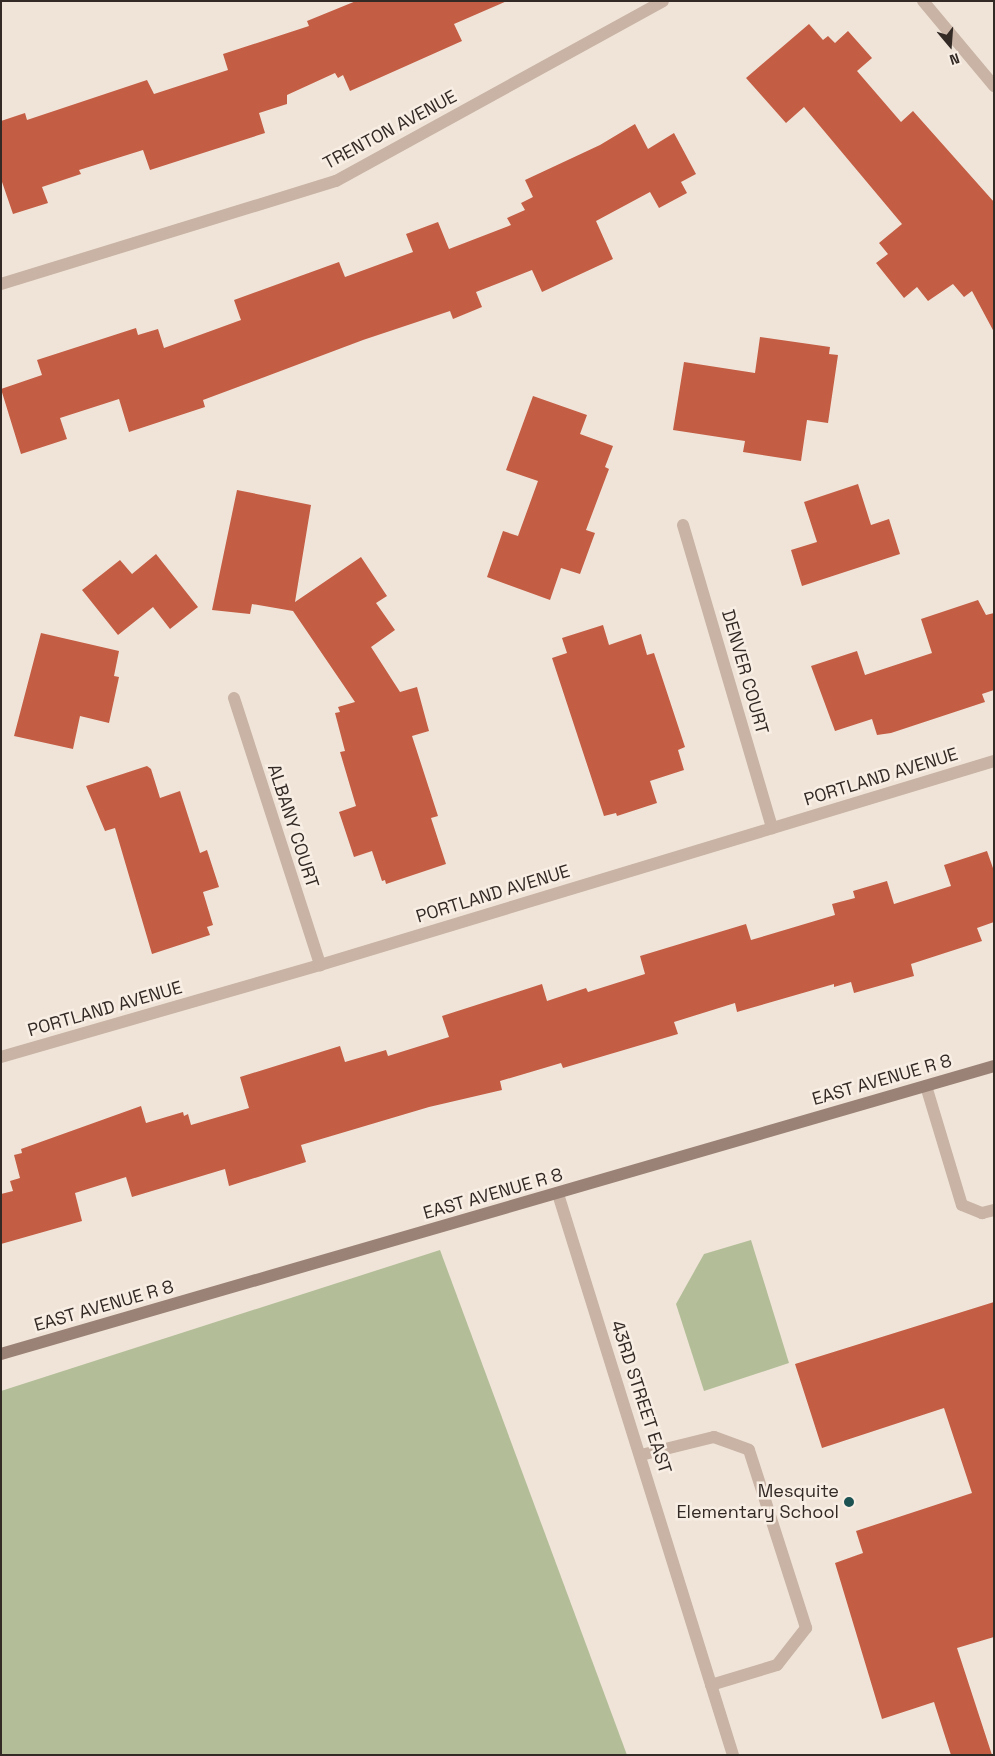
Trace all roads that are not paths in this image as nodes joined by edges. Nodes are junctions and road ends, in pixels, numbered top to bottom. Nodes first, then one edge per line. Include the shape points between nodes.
1 (663, 1) edge
2 (923, 1) edge
3 (994, 86) edge
4 (1, 284) edge
5 (683, 525) dead end
6 (234, 698) dead end
7 (994, 761) edge
8 (772, 828) junction
9 (320, 965) junction
10 (1, 1057) edge
11 (994, 1066) edge
12 (926, 1086) junction
13 (558, 1194) junction
14 (994, 1210) edge
15 (1, 1354) edge
16 (641, 1455) junction
17 (711, 1685) junction
18 (733, 1755) edge

1 - 4 street, TRENTON AVENUE via 336,181
2 - 3 street
5 - 8 street, DENVER COURT
6 - 9 street, ALBANY COURT
7 - 8 street, PORTLAND AVENUE
8 - 9 street, PORTLAND AVENUE
9 - 10 street, PORTLAND AVENUE
11 - 12 street, EAST AVENUE R 8
12 - 13 street, EAST AVENUE R 8
12 - 14 street via 962,1205 982,1213
13 - 15 street, EAST AVENUE R 8
13 - 16 street, 43RD STREET EAST
16 - 17 street, 43RD STREET EAST
16 - 17 street via 714,1437 749,1450 806,1628 777,1665
17 - 18 street, 43RD STREET EAST

